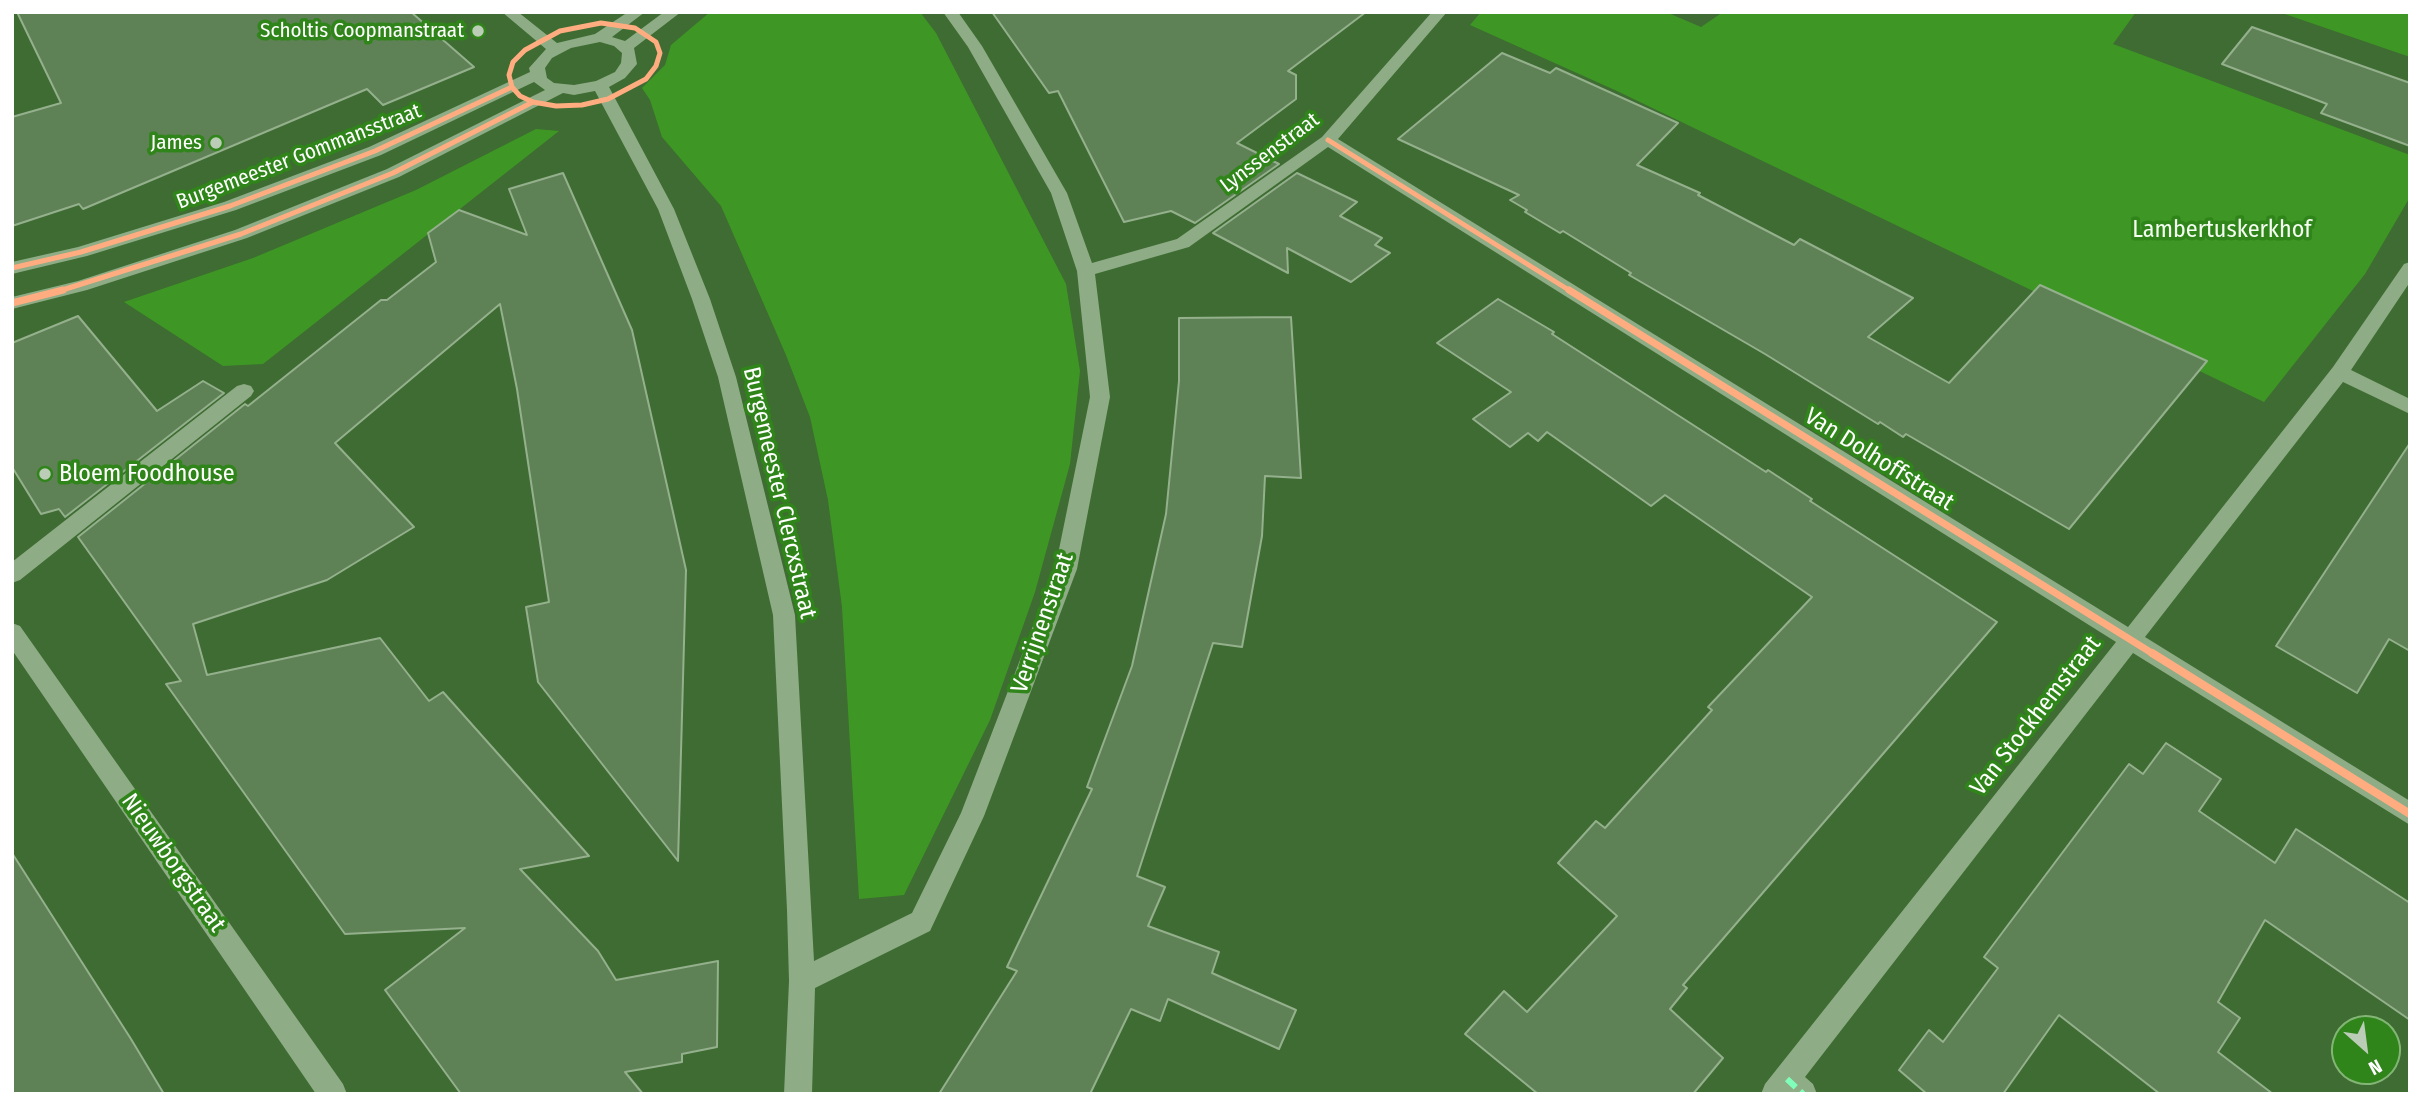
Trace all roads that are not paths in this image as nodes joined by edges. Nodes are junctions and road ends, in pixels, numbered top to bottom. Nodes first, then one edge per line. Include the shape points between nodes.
1 (509, 12) edge
2 (638, 12) edge
3 (674, 12) edge
4 (950, 12) edge
5 (1440, 12) edge
6 (600, 38) junction
7 (626, 47) junction
8 (555, 49) junction
9 (537, 75) junction
10 (600, 85) junction
11 (559, 89) junction
12 (1328, 140) junction
13 (12, 268) edge
14 (2410, 268) edge
15 (1086, 271) junction
16 (12, 303) edge
17 (2340, 372) junction
18 (244, 391) dead end
19 (2410, 407) edge
20 (12, 574) edge
21 (12, 632) edge
22 (2129, 639) junction
23 (2410, 814) edge
24 (802, 981) junction
25 (1789, 1089) edge
26 (333, 1094) edge
27 (798, 1094) edge

1 - 8 street
2 - 6 street
3 - 7 street
4 - 15 street, Verrijnenstraat via 975,46 1059,193
5 - 12 street, Lynssenstraat
6 - 7 street
6 - 8 street
7 - 10 street via 629,64 620,75
8 - 9 street via 541,61
9 - 11 street
9 - 13 street, Burgemeester Gommansstraat via 374,151 230,206
10 - 11 street
10 - 24 street, Burgemeester Clercxstraat via 666,209 686,260 727,377 757,492 784,615
11 - 16 street, Burgemeester Gommansstraat via 393,173 242,234 81,286
12 - 15 street, Lynssenstraat via 1183,243
12 - 22 street, Van Dolhoffstraat
14 - 17 street, Van Stockhemstraat
15 - 24 street, Verrijnenstraat via 1100,397 1066,569 972,816 921,922
17 - 19 street
17 - 22 street, Van Stockhemstraat
18 - 20 street
21 - 26 street, Nieuwborgstraat
22 - 23 street, Van Dolhoffstraat
22 - 25 street, Van Stockhemstraat
24 - 27 street

